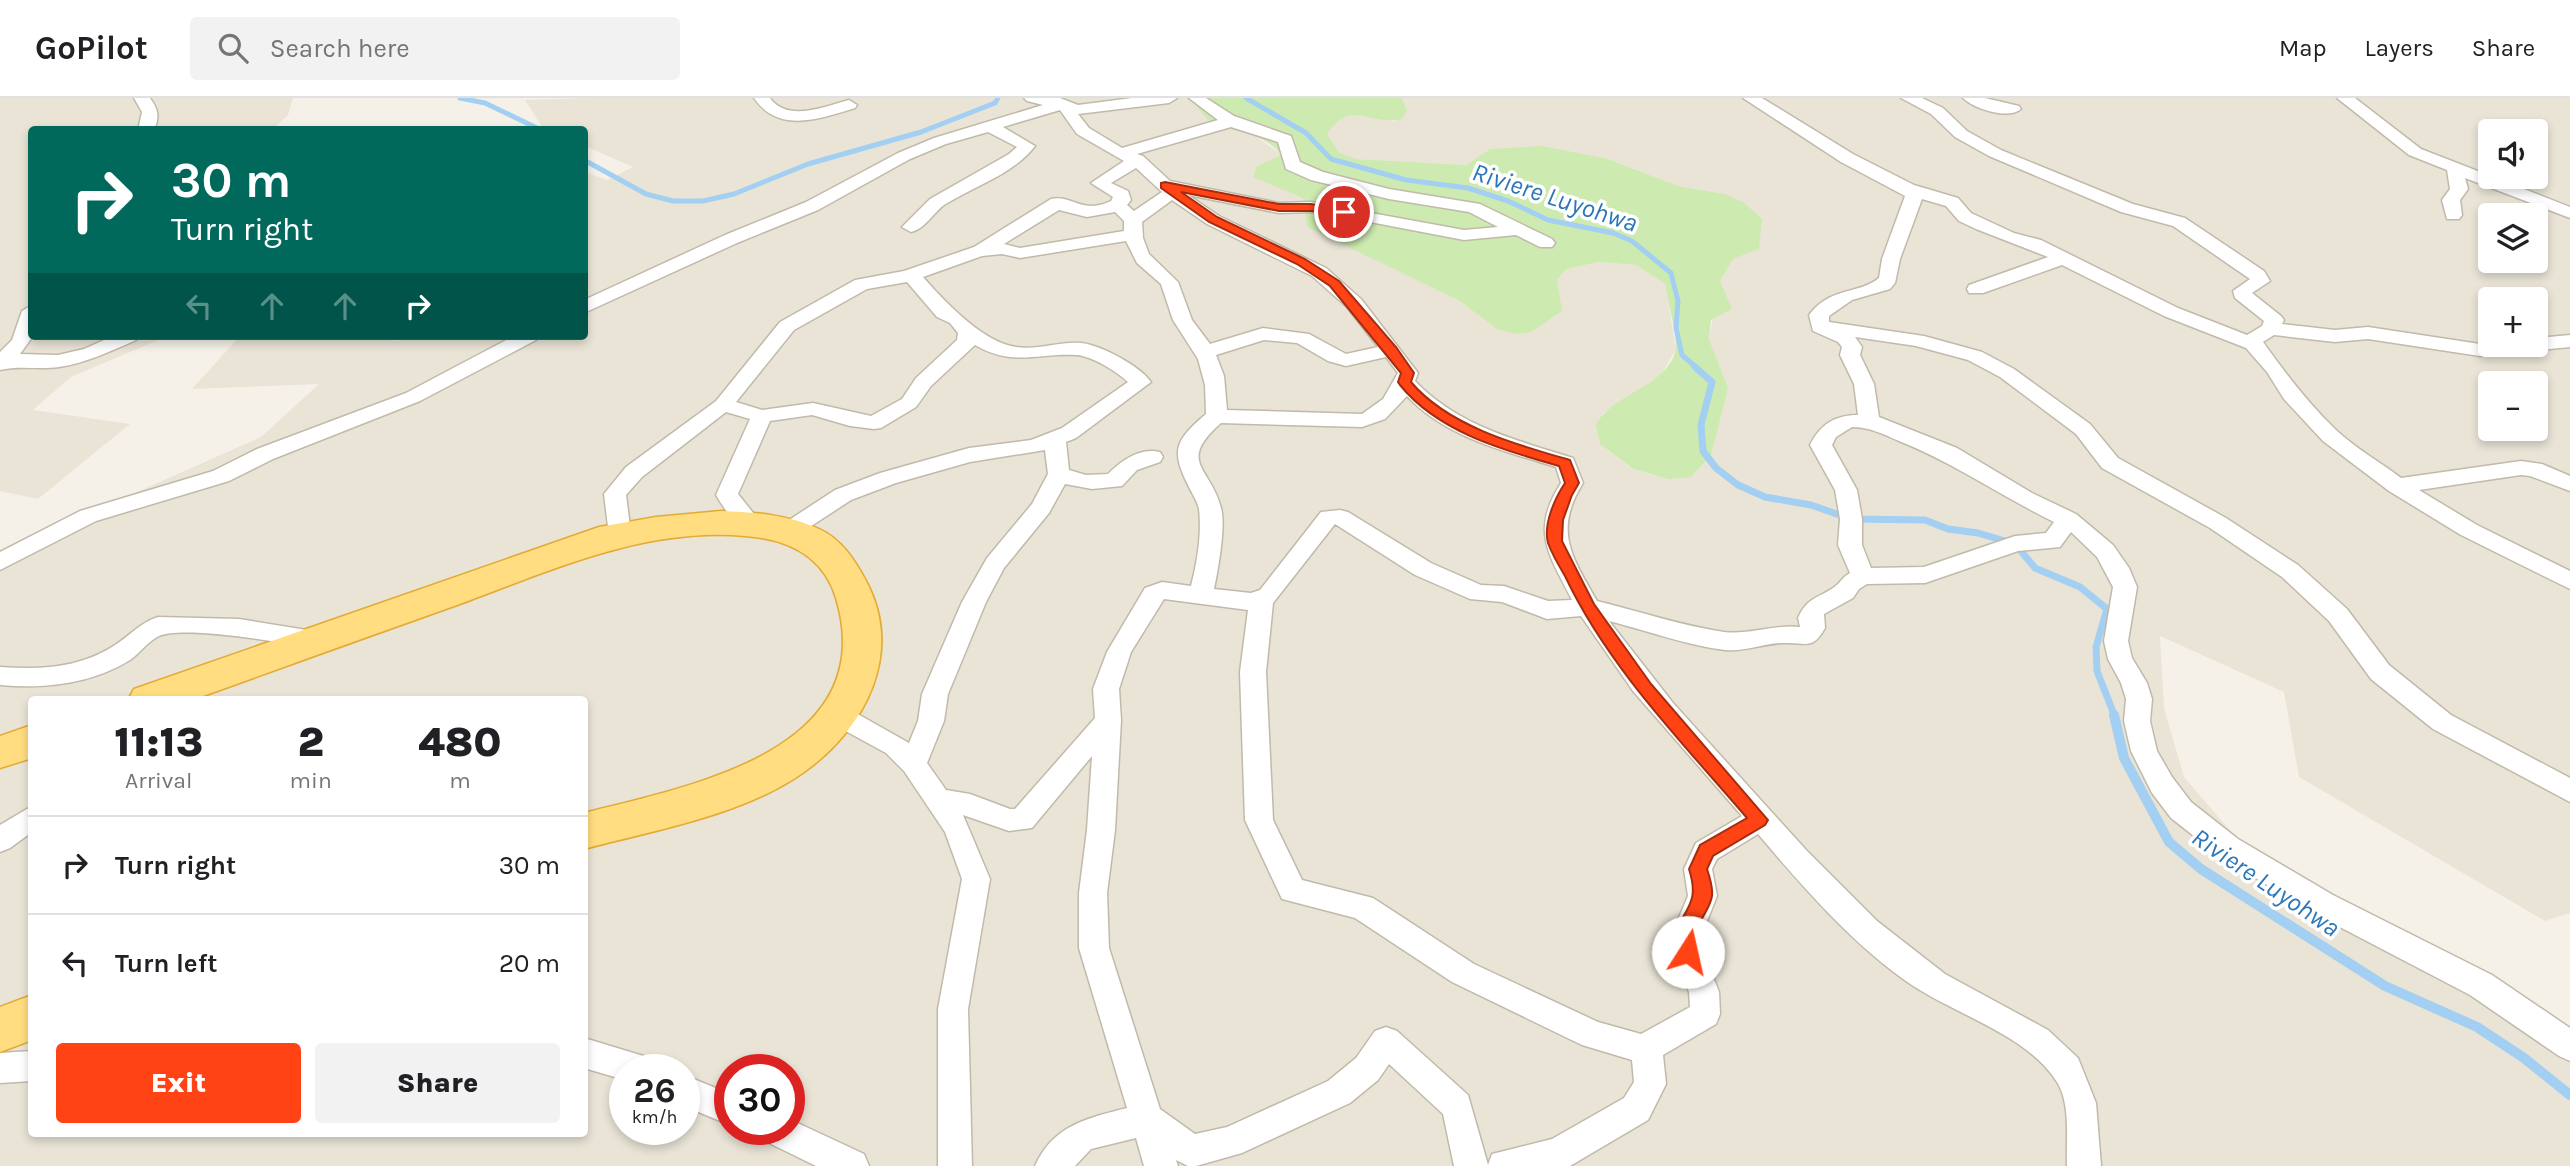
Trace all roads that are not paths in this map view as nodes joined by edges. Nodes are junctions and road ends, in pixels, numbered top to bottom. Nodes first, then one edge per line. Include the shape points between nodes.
1 (142, 98) edge
2 (762, 98) edge
3 (1032, 98) edge
4 (1169, 98) edge
5 (1197, 98) edge
6 (1751, 98) edge
7 (1909, 98) edge
8 (1971, 98) edge
9 (2346, 98) edge
10 (1066, 104) edge
11 (849, 105) dead end
12 (2013, 109) dead end
13 (1229, 122) junction
14 (148, 126) edge
15 (991, 127) junction
16 (1128, 157) junction
17 (2455, 168) junction
18 (1168, 189) junction
19 (1908, 189) junction
20 (2570, 213) edge
21 (2453, 215) dead end
22 (1128, 220) junction
23 (911, 227) dead end
24 (1519, 230) junction
25 (1546, 243) dead end
26 (979, 251) junction
27 (2063, 258) junction
28 (911, 275) junction
29 (1976, 289) dead end
30 (588, 305) edge
31 (28, 322) edge
32 (1820, 327) junction
33 (2270, 329) junction
34 (968, 332) junction
35 (121, 340) edge
36 (521, 340) edge
37 (2570, 341) edge
38 (2548, 343) edge
39 (2253, 344) junction
40 (1392, 350) junction
41 (2478, 350) edge
42 (1204, 352) junction
43 (1, 361) edge
44 (1405, 382) junction
45 (723, 405) junction
46 (762, 416) junction
47 (1216, 416) junction
48 (1869, 421) junction
49 (1055, 439) junction
50 (1152, 457) dead end
51 (1059, 474) junction
52 (2570, 484) edge
53 (2397, 486) junction
54 (2068, 519) junction
55 (751, 524) junction
56 (788, 531) junction
57 (620, 535) junction
58 (0, 562) edge
59 (1863, 576) junction
60 (2570, 581) edge
61 (1201, 596) junction
62 (1261, 601) junction
63 (1587, 607) junction
64 (319, 640) junction
65 (0, 676) edge
66 (161, 696) edge
67 (838, 715) junction
68 (1108, 720) junction
69 (28, 742) edge
70 (0, 752) edge
71 (913, 764) junction
72 (2570, 792) edge
73 (935, 799) junction
74 (28, 820) edge
75 (1759, 820) junction
76 (588, 830) edge
77 (0, 840) edge
78 (28, 1019) edge
79 (0, 1030) edge
80 (2570, 1046) edge
81 (1647, 1050) junction
82 (588, 1054) edge
83 (609, 1060) edge
84 (28, 1066) edge
85 (0, 1068) edge
86 (1147, 1119) junction
87 (805, 1143) edge
88 (852, 1166) edge
89 (955, 1166) edge
90 (1052, 1166) edge
91 (1161, 1166) edge
92 (1471, 1166) edge
93 (1504, 1166) edge
94 (2084, 1166) edge

1 - 14 street via 151,108
2 - 11 street via 774,113 790,115
3 - 10 street
4 - 10 street
5 - 13 street
6 - 19 street via 1847,158
7 - 33 street via 1937,111 1961,134 1995,153 2127,208 2165,216 2196,232 2258,275 2260,281 2242,294 2274,320
8 - 12 street
9 - 17 street via 2415,152
10 - 15 street
10 - 16 street via 1083,131
13 - 16 street
13 - 24 street via 1285,139 1292,165 1317,176 1474,208
15 - 23 street via 1027,146 1015,158 936,203
15 - 30 street via 904,156 812,206
16 - 18 street
16 - 22 street via 1099,181 1122,195
17 - 20 street
17 - 21 street via 2459,189 2451,200
18 - 22 street
18 - 24 street via 1279,208 1322,209 1464,235
18 - 40 street via 1213,220 1319,272 1354,303
19 - 27 street via 1952,202 1965,217
19 - 32 street via 1913,201 1888,279 1826,307 1819,316
22 - 26 street via 1020,253
22 - 26 street via 1103,212 1076,212 1057,203
22 - 42 street via 1137,250 1165,276 1176,293 1181,319
24 - 25 street
26 - 28 street
27 - 29 street
27 - 39 street via 2171,312
28 - 34 street via 944,313
28 - 45 street via 862,284 787,326
31 - 43 street via 21,342
32 - 48 street via 1845,338 1852,347 1850,355 1864,384
32 - 72 street via 1917,340 1975,356 2007,373 2083,429 2110,463 2218,523 2290,571 2338,615 2380,671 2442,722
33 - 39 street
33 - 41 street via 2335,336 2368,333
34 - 46 street via 967,342 923,382 909,403 874,423 813,409
34 - 49 street via 1010,353 1081,349 1125,368 1142,381
35 - 43 street via 58,361
36 - 58 street via 412,397 220,476 88,516
37 - 38 street
39 - 53 street via 2307,414
40 - 42 street via 1346,360 1302,338 1263,334
40 - 44 street via 1408,373
42 - 47 street via 1218,386
44 - 47 street via 1395,400 1369,419
44 - 63 street via 1418,399 1470,430 1508,447 1565,463 1572,483 1556,520 1555,541
45 - 46 street
45 - 57 street via 634,472 615,494
46 - 55 street via 727,495
47 - 61 street via 1199,431 1188,450 1188,464 1210,508 1208,564
48 - 54 street via 1949,453
48 - 59 street via 1836,426 1821,445 1846,491 1850,545
49 - 51 street
49 - 56 street via 1025,449 970,455 888,478 843,495
50 - 51 street via 1129,465 1114,481 1090,483
51 - 71 street via 1041,508 995,564 974,601 935,694
52 - 53 street via 2521,468
53 - 60 street via 2469,530
54 - 59 street via 2052,542 2015,544 1925,575
54 - 80 street via 2105,551 2125,587 2116,641 2120,659 2139,699 2137,721 2144,751 2181,810 2228,847 2323,904 2482,985
55 - 56 highway
55 - 57 highway via 679,524
56 - 67 highway via 817,544 841,566 859,603 863,640 857,682
57 - 64 highway
59 - 63 street via 1814,609 1808,636 1725,641
61 - 62 street
61 - 68 street via 1162,590 1153,594 1119,652 1106,690
62 - 63 street via 1329,517 1340,517 1423,569 1478,593 1504,594 1546,610
62 - 81 street via 1254,672 1259,820 1292,890 1363,908 1463,973 1593,1035
63 - 75 street via 1646,688
64 - 65 street via 228,627 158,626 118,655 63,676 32,680
64 - 66 highway
67 - 71 street via 895,746
67 - 76 highway via 810,746 766,776
68 - 73 street via 1022,820
68 - 86 street via 1093,893 1094,948
69 - 70 highway
71 - 73 street
73 - 89 street via 957,828 976,879 953,1009
74 - 77 street
75 - 81 street via 1706,851 1698,869 1704,889 1700,909 1685,932 1707,999 1705,1014 1656,1039
75 - 94 street via 1869,934 1917,972 2043,1045 2066,1067 2079,1088
78 - 79 highway
81 - 93 street via 1650,1084 1636,1109 1558,1154
82 - 83 street
84 - 85 street
86 - 90 street via 1081,1136
86 - 91 street
86 - 92 street via 1191,1151 1230,1142 1339,1092 1367,1069 1386,1041 1457,1106
87 - 88 street

